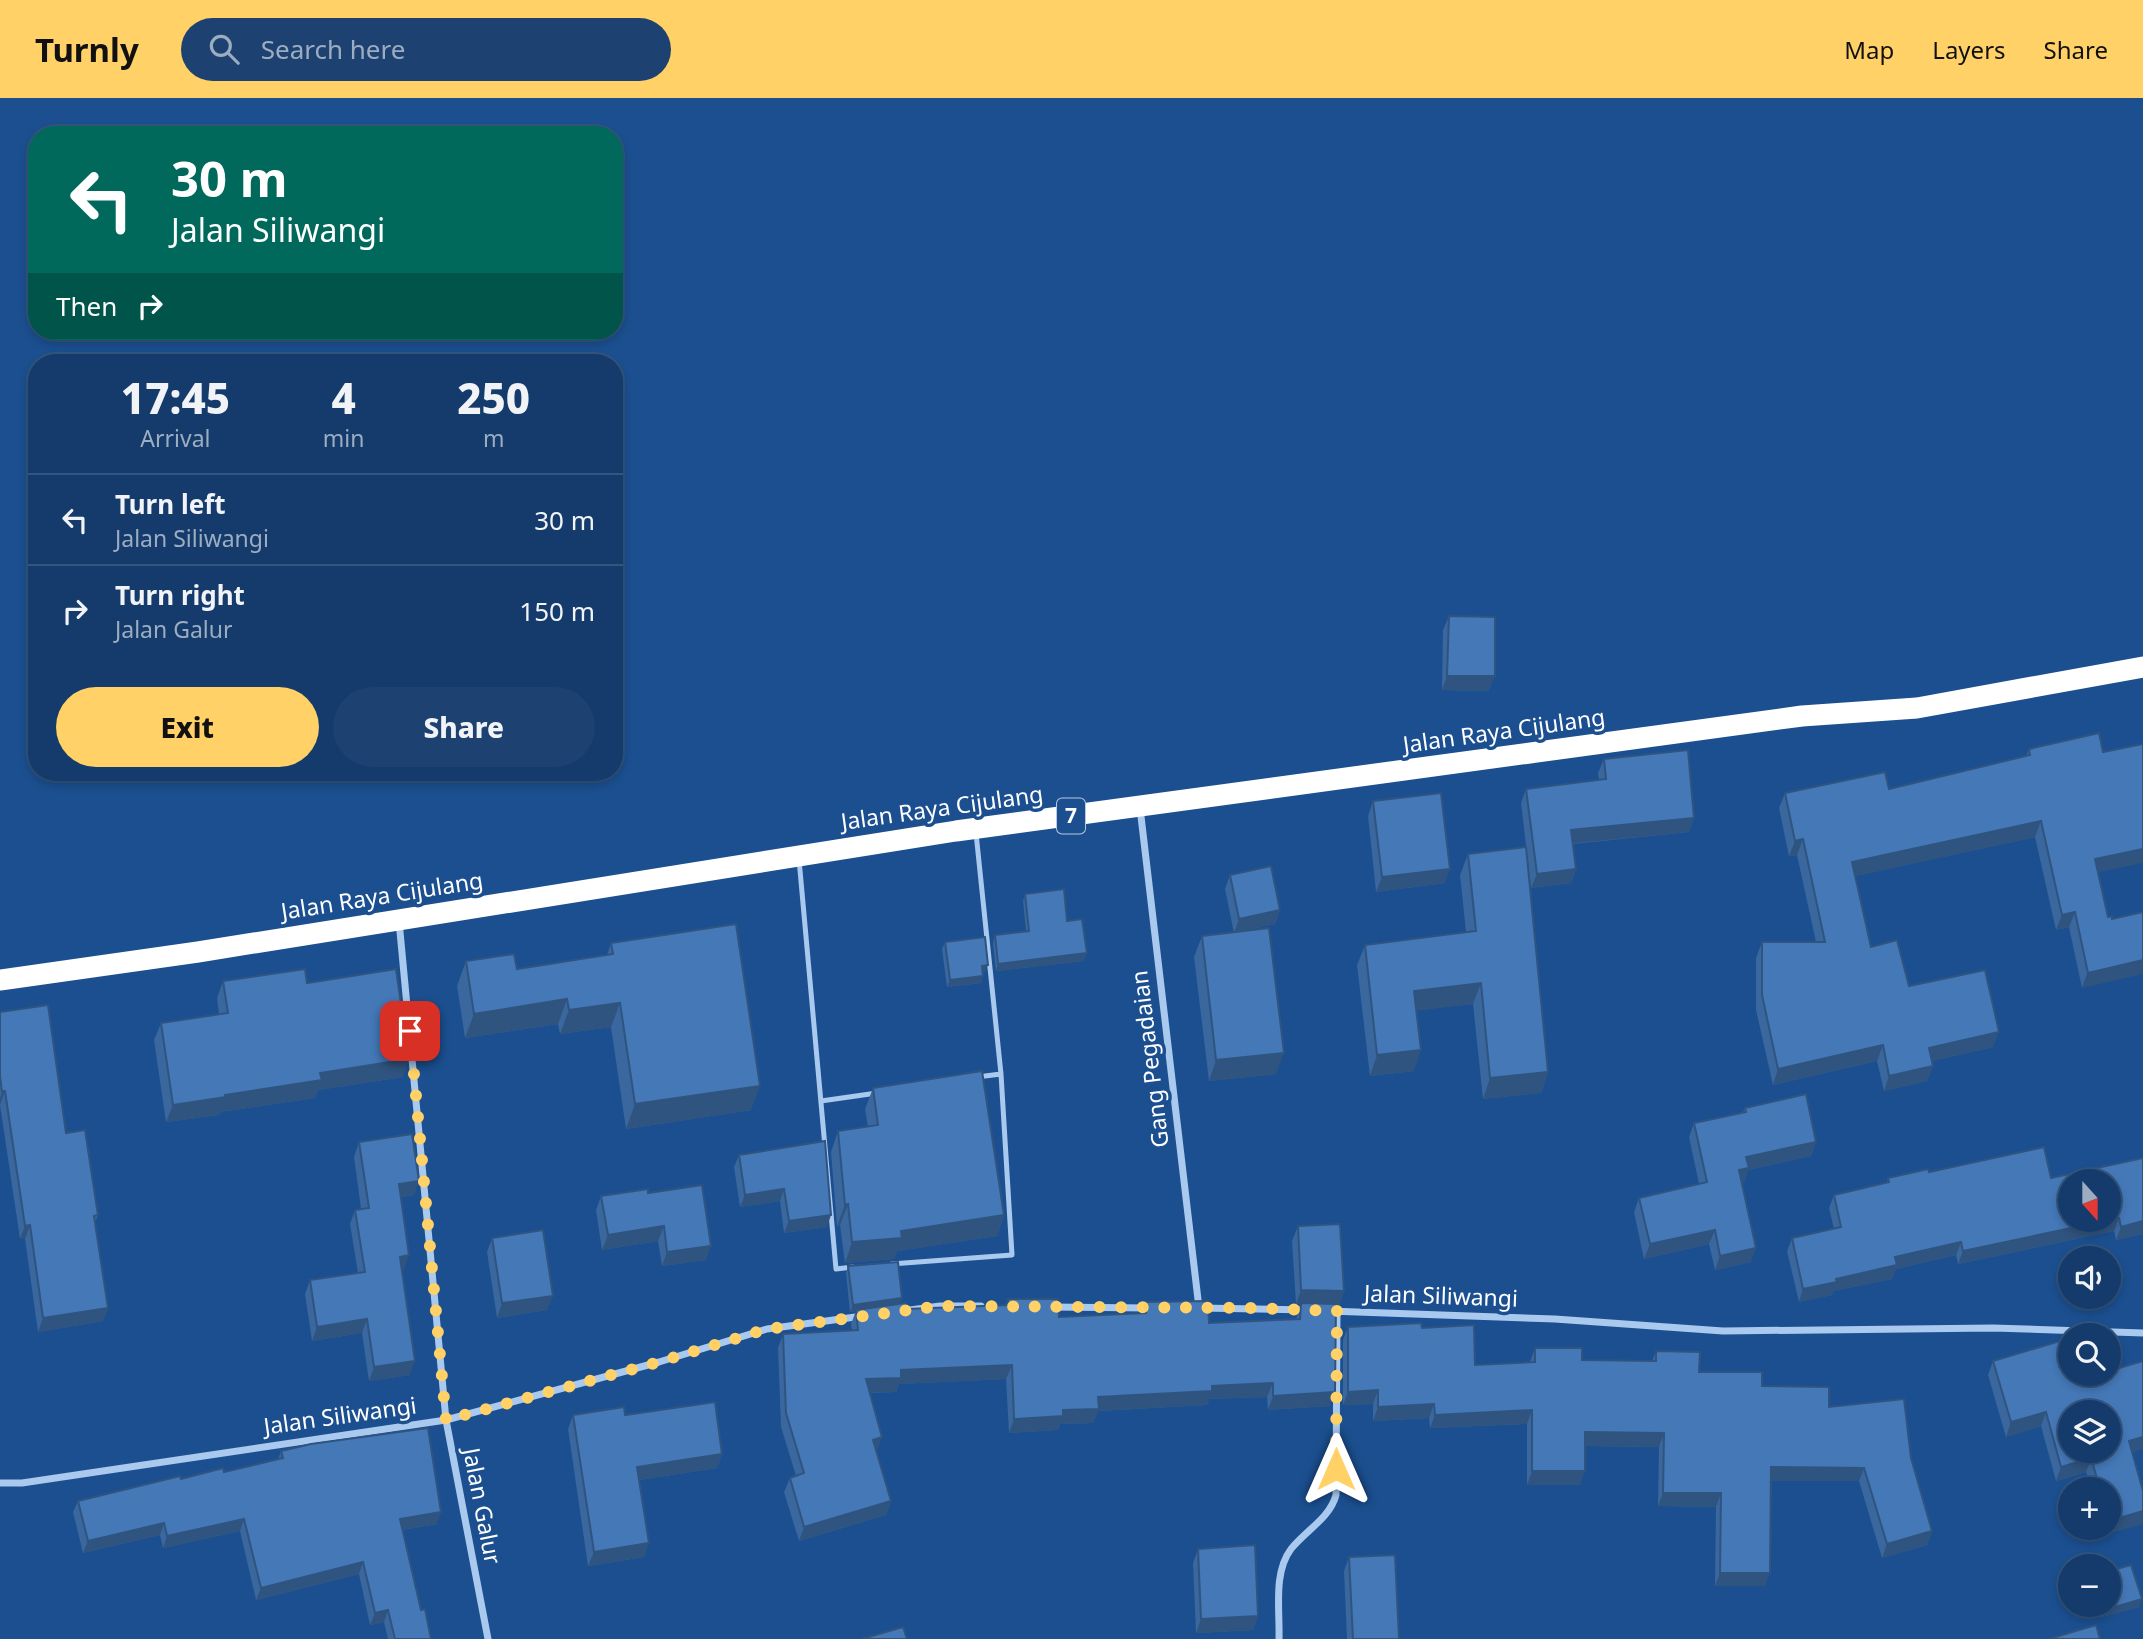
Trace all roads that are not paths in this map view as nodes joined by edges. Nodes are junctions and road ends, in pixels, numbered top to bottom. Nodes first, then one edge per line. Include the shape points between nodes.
1 (2143, 667) edge
2 (1140, 806) junction
3 (975, 828) junction
4 (799, 856) junction
5 (399, 920) junction
6 (0, 980) edge
7 (1001, 1074) junction
8 (973, 1078) edge
9 (890, 1091) edge
10 (821, 1101) junction
11 (863, 1266) edge
12 (877, 1266) edge
13 (995, 1306) edge
14 (1035, 1307) edge
15 (1158, 1308) edge
16 (1185, 1308) edge
17 (1199, 1308) junction
18 (1309, 1310) edge
19 (903, 1311) edge
20 (1323, 1311) edge
21 (1337, 1311) junction
22 (866, 1315) edge
23 (2143, 1333) edge
24 (446, 1420) junction
25 (0, 1483) edge
26 (488, 1639) edge
27 (1279, 1639) edge

1 - 2 highway, Jalan Raya Cijulang / 7 via 1917,708 1802,716
2 - 3 highway, Jalan Raya Cijulang / 7
2 - 17 street, Gang Pegadaian
3 - 4 highway, Jalan Raya Cijulang / 7
3 - 7 lane
4 - 5 highway, Jalan Raya Cijulang / 7
4 - 10 lane
5 - 6 highway, Jalan Raya Cijulang / 7
5 - 24 street, Jalan Galur
7 - 8 lane
7 - 12 lane via 1012,1255
9 - 10 lane
10 - 11 lane via 836,1269
13 - 19 street
14 - 15 street
16 - 17 street
17 - 18 street
20 - 21 street, Jalan Siliwangi
21 - 23 street, Jalan Siliwangi via 1723,1331 1993,1328
21 - 27 street via 1336,1495 1330,1509 1293,1547 1282,1566
22 - 24 street, Jalan Siliwangi via 767,1329
24 - 25 street, Jalan Siliwangi
24 - 26 street, Jalan Galur

